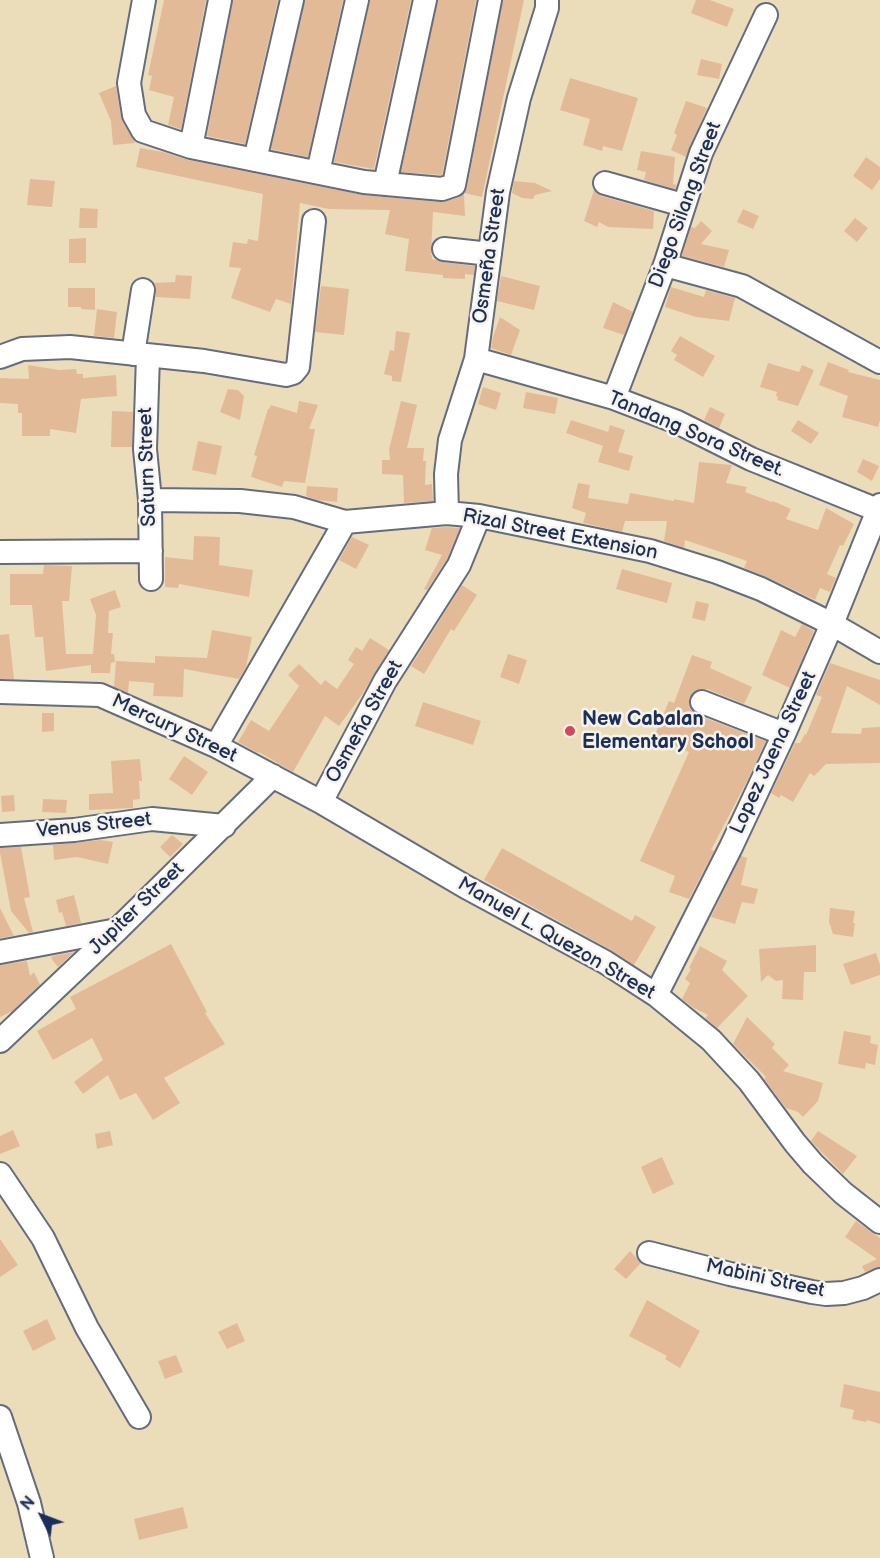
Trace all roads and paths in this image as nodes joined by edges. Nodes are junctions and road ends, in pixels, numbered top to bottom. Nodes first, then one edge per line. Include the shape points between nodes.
1 (144, 0) edge
2 (220, 0) edge
3 (292, 0) edge
4 (357, 0) edge
5 (425, 0) edge
6 (490, 0) edge
7 (547, 0) edge
8 (766, 15) dead end
9 (191, 147) junction
10 (255, 160) junction
11 (318, 172) junction
12 (605, 183) dead end
13 (385, 184) junction
14 (683, 205) junction
15 (314, 221) dead end
16 (444, 249) dead end
17 (490, 254) junction
18 (665, 265) junction
19 (143, 290) dead end
20 (141, 355) junction
21 (0, 357) edge
22 (476, 359) junction
23 (880, 362) edge
24 (614, 398) junction
25 (150, 500) junction
26 (879, 509) edge
27 (447, 513) junction
28 (479, 516) junction
29 (345, 522) junction
30 (151, 551) junction
31 (0, 552) edge
32 (151, 579) dead end
33 (832, 624) junction
34 (880, 652) edge
35 (0, 692) edge
36 (702, 702) dead end
37 (784, 734) junction
38 (216, 746) junction
39 (273, 776) junction
40 (321, 802) junction
41 (224, 826) junction
42 (0, 835) edge
43 (117, 930) junction
44 (0, 952) edge
45 (656, 995) junction
46 (0, 1041) edge
47 (0, 1174) edge
48 (880, 1222) edge
49 (649, 1253) dead end
50 (880, 1280) edge
51 (0, 1417) edge
52 (139, 1417) dead end
53 (42, 1558) edge

1 - 9 street via 129,83 134,115 143,131
2 - 9 street
3 - 10 street
4 - 11 street
5 - 13 street
6 - 13 street via 454,185 442,189
7 - 17 street, Osmeña Street via 519,98 498,192
8 - 14 street, Diego Silang Street via 701,153
9 - 10 street
10 - 11 street
11 - 13 street
12 - 14 street
14 - 18 street, Diego Silang Street
15 - 20 street via 298,367 293,373
16 - 17 street
17 - 22 street, Osmeña Street
18 - 23 street via 742,286
18 - 24 street, Diego Silang Street
19 - 20 street, Saturn Street
20 - 21 street via 70,347 22,349
20 - 25 street, Saturn Street
22 - 24 street, Tandang Sora Street.
22 - 27 street, Osmeña Street via 450,440
24 - 26 street, Tandang Sora Street. via 677,422 751,459
25 - 29 street, Rizal Street Extension via 240,501 294,507
25 - 30 street, Saturn Street
26 - 33 street, Lopez Jaena Street
27 - 28 street, Rizal Street Extension
27 - 29 street, Rizal Street Extension
28 - 33 street, Rizal Street Extension via 650,551 761,589
28 - 40 street, Osmeña Street via 459,565 385,681
29 - 38 street
30 - 31 street
30 - 32 street, Saturn Street
33 - 34 street, Rizal Street Extension
33 - 37 street, Lopez Jaena Street
35 - 38 street, Mercury Street via 100,695
36 - 37 street
37 - 45 street, Lopez Jaena Street
38 - 39 street, Mercury Street
39 - 40 street, Manuel L. Quezon Street
39 - 41 street, Jupiter Street
40 - 45 street, Manuel L. Quezon Street via 605,962
41 - 42 street, Venus Street via 152,819
41 - 43 street, Jupiter Street
43 - 44 street
43 - 46 street, Jupiter Street
45 - 48 street, Manuel L. Quezon Street via 711,1040 749,1080 813,1164
47 - 52 street via 43,1238 87,1328
49 - 50 street, Mabini Street via 819,1293 844,1293
51 - 53 street via 29,1503

